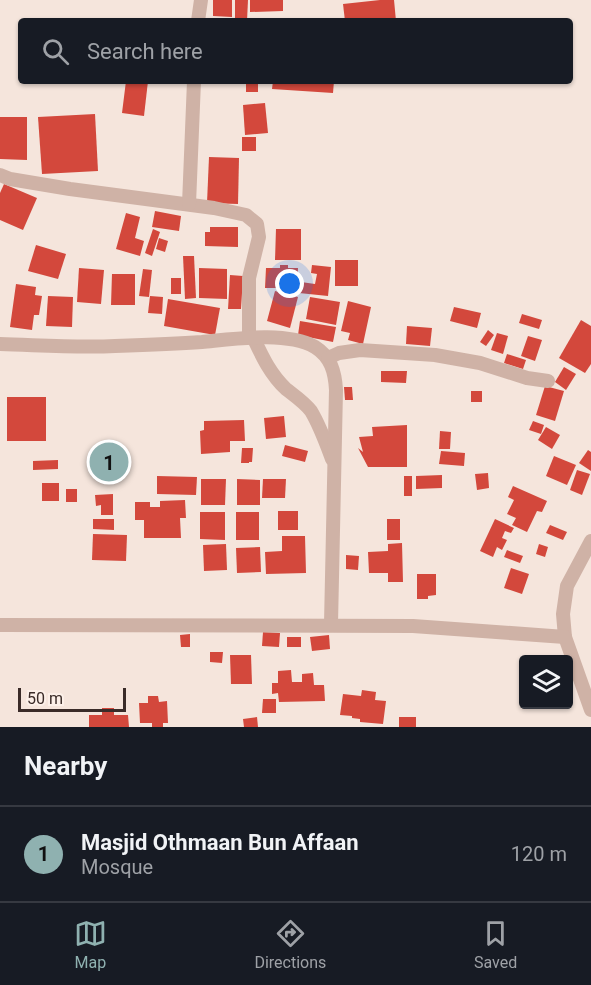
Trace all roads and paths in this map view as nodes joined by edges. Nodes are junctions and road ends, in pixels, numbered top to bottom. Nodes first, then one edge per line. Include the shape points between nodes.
1 (201, 0) edge
2 (198, 18) edge
3 (194, 84) edge
4 (0, 176) edge
5 (189, 204) junction
6 (251, 337) junction
7 (0, 344) edge
8 (328, 358) junction
9 (548, 381) dead end
10 (334, 464) junction
11 (591, 541) edge
12 (331, 624) junction
13 (0, 625) edge
14 (566, 637) junction
15 (591, 710) edge

1 - 2 street
3 - 5 street
4 - 5 street
5 - 6 street via 246,214 257,224 259,237 249,278
6 - 7 street via 113,346
6 - 8 street via 298,341 315,347
6 - 10 street via 273,374 310,411
8 - 9 street via 360,350 435,355
8 - 10 street via 336,390
10 - 12 street
11 - 14 street via 567,586 563,614
12 - 13 street
12 - 14 street
14 - 15 street

